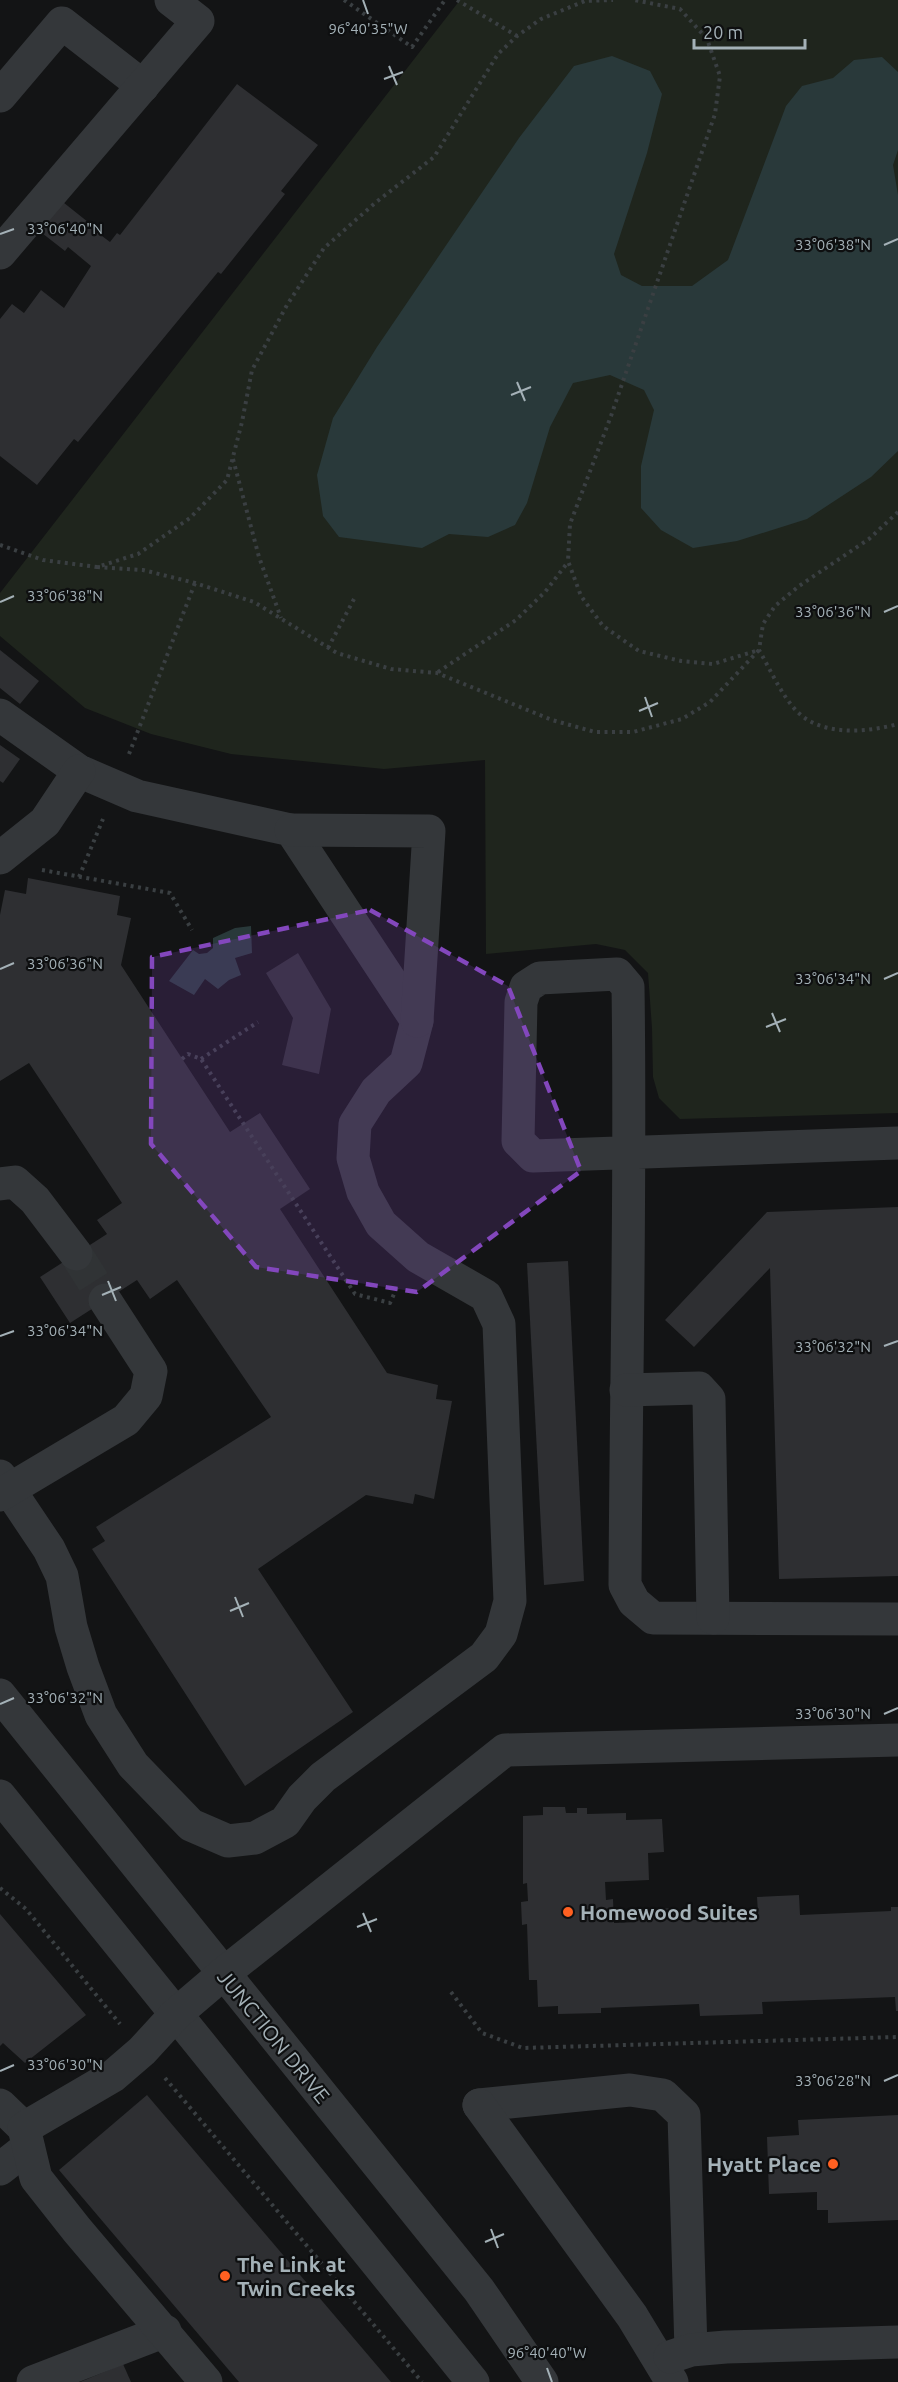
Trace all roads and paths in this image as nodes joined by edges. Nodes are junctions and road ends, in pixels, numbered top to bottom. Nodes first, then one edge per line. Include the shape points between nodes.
1 (171, 0) edge
2 (344, 0) edge
3 (445, 0) edge
4 (457, 0) edge
5 (613, 0) edge
6 (634, 0) edge
7 (517, 36) junction
8 (143, 86) junction
9 (0, 96) edge
10 (0, 253) edge
11 (233, 458) junction
12 (898, 512) edge
13 (0, 545) edge
14 (568, 561) junction
15 (97, 567) junction
16 (195, 583) junction
17 (354, 599) dead end
18 (281, 618) junction
19 (328, 648) junction
20 (759, 650) junction
21 (437, 673) junction
22 (0, 715) edge
23 (898, 723) edge
24 (79, 771) junction
25 (116, 787) junction
26 (291, 830) junction
27 (0, 858) edge
28 (34, 868) dead end
29 (79, 877) junction
30 (192, 930) dead end
31 (417, 1021) junction
32 (258, 1022) dead end
33 (182, 1059) dead end
34 (201, 1059) junction
35 (898, 1143) edge
36 (630, 1151) junction
37 (0, 1184) edge
38 (76, 1254) tunnel mouth
39 (399, 1284) dead end
40 (105, 1300) tunnel mouth
41 (626, 1390) junction
42 (3, 1487) edge
43 (713, 1618) junction
44 (898, 1619) edge
45 (0, 1695) edge
46 (898, 1740) edge
47 (0, 1796) edge
48 (0, 1888) edge
49 (223, 1974) junction
50 (452, 1992) dead end
51 (176, 2014) junction
52 (898, 2037) edge
53 (141, 2051) junction
54 (0, 2105) edge
55 (26, 2137) junction
56 (0, 2169) edge
57 (165, 2331) junction
58 (898, 2342) edge
59 (691, 2350) junction
60 (666, 2371) edge
61 (33, 2382) edge
62 (206, 2382) edge
63 (422, 2382) edge
64 (473, 2382) edge
65 (542, 2382) edge

1 - 8 street via 198,21
2 - 3 path via 412,47
4 - 7 path
5 - 7 path via 585,1 541,19
6 - 14 path via 680,9 707,39 720,76 715,114 570,524
7 - 11 path via 498,54 434,157 324,248 252,370
8 - 9 street via 62,23
8 - 10 street
11 - 15 path via 227,480 190,518 138,554
11 - 18 path
12 - 20 path via 869,539 775,606 764,624
13 - 15 path via 43,560
14 - 20 path via 581,596 603,626 639,651 713,664
14 - 21 path via 545,592 516,620
15 - 16 path via 142,570
16 - 18 path via 254,602
16 - 25 path
17 - 19 path
18 - 19 path
19 - 21 path via 391,669
20 - 21 path via 710,702 682,719 633,732 595,732 552,720
20 - 23 path via 794,709 820,727 847,731
22 - 24 street
24 - 25 street
24 - 27 street via 45,822
25 - 26 street via 137,796
25 - 29 path
26 - 31 street
26 - 31 street via 429,831
28 - 29 path
29 - 30 path via 170,893
31 - 42 street via 406,1063 376,1091 355,1124 353,1158 363,1192 381,1224 418,1257 486,1296 499,1324 510,1601 501,1634 484,1657 323,1777 285,1822 255,1838 228,1841 191,1826 134,1765 101,1715 71,1627 62,1576 49,1550
32 - 34 path
33 - 34 path via 188,1054
34 - 39 path via 355,1294 390,1303
35 - 36 street
36 - 36 street via 628,987 617,974 540,978 526,987 520,1002 518,1141 533,1156
36 - 41 street
37 - 38 street via 15,1182 35,1200
40 - 42 street via 151,1371 146,1396 126,1420
41 - 43 street via 625,1585 634,1602 653,1618
41 - 43 street via 699,1388 709,1399
43 - 44 street
45 - 49 street, JUNCTION DRIVE
46 - 49 street via 505,1750
47 - 51 street
48 - 53 path via 26,1909
49 - 51 street
49 - 65 street, JUNCTION DRIVE via 479,2290
50 - 52 path via 482,2033 523,2048
51 - 53 street
51 - 64 street
53 - 55 street via 113,2076
53 - 63 path
54 - 55 street
55 - 56 street
55 - 57 street via 36,2178
57 - 61 street
57 - 62 street
58 - 59 street
59 - 60 street
59 - 60 street via 684,2115 663,2095 630,2090 479,2105 632,2316

